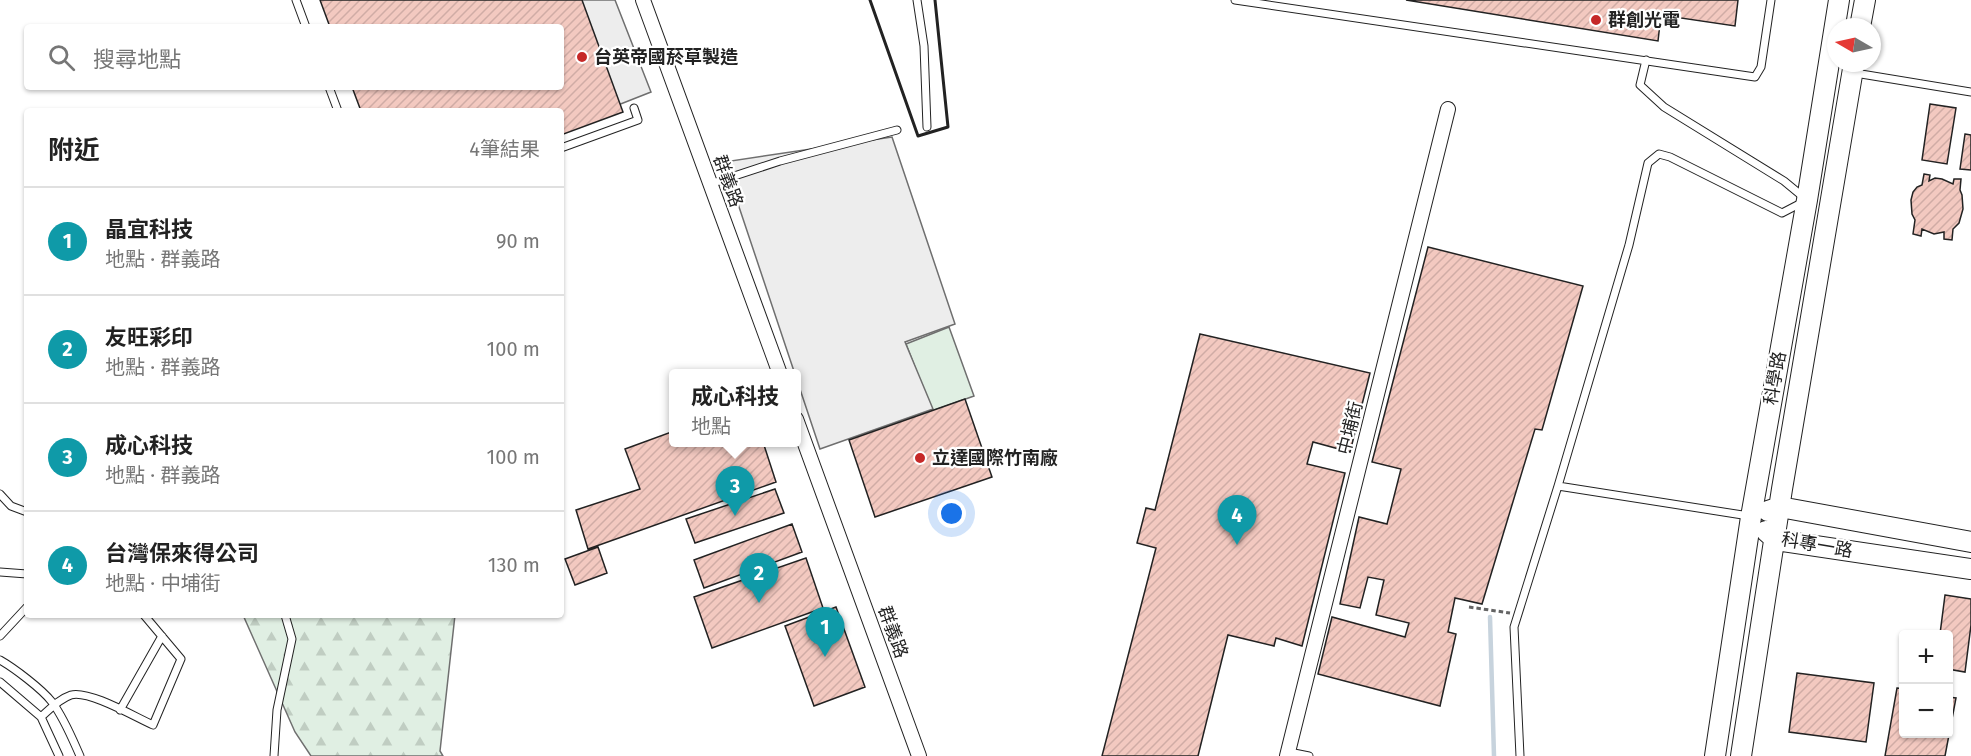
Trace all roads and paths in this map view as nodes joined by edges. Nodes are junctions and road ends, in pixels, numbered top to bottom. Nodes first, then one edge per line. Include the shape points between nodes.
1 (296, 0) edge
2 (643, 0) edge
3 (917, 0) edge
4 (1235, 0) edge
5 (1771, 0) edge
6 (1839, 0) edge
7 (1865, 0) edge
8 (1862, 18) edge
9 (305, 24) edge
10 (1646, 60) junction
11 (1853, 72) edge
12 (1874, 72) edge
13 (330, 90) edge
14 (1971, 92) edge
15 (337, 108) edge
16 (634, 108) dead end
17 (1448, 109) dead end
18 (927, 127) dead end
19 (897, 130) dead end
20 (564, 147) edge
21 (710, 184) junction
22 (1807, 200) junction
23 (1832, 204) junction
24 (778, 369) edge
25 (801, 433) edge
26 (1558, 486) junction
27 (0, 494) edge
28 (1780, 507) junction
29 (24, 511) edge
30 (1751, 516) junction
31 (1776, 540) junction
32 (1971, 542) edge
33 (1971, 569) edge
34 (0, 572) edge
35 (24, 574) edge
36 (1469, 607) dead end
37 (24, 610) edge
38 (1517, 615) junction
39 (147, 618) edge
40 (286, 618) edge
41 (0, 636) edge
42 (162, 636) junction
43 (0, 660) edge
44 (0, 682) edge
45 (53, 705) junction
46 (120, 710) junction
47 (41, 717) junction
48 (1288, 754) edge
49 (59, 756) edge
50 (80, 756) edge
51 (274, 756) edge
52 (919, 756) edge
53 (1309, 756) edge
54 (1520, 756) edge
55 (1715, 756) edge
56 (1742, 756) edge

1 - 9 lane
2 - 21 street, 群義路
3 - 18 lane via 924,46
4 - 10 lane
5 - 10 lane via 1761,67 1755,76
6 - 22 street, 科學路
7 - 8 street
10 - 22 lane via 1640,85 1664,107 1784,181
11 - 23 street, 科學路
12 - 14 lane
13 - 15 lane
16 - 20 lane via 638,120
17 - 48 street, 中埔街
19 - 21 lane
21 - 24 street, 群義路
22 - 23 street
22 - 26 lane via 1782,213 1670,157 1659,154 1648,163 1629,245
22 - 30 street, 科學路
23 - 28 street, 科學路
25 - 52 street, 群義路
26 - 30 lane
26 - 38 lane
27 - 29 lane via 10,506
28 - 30 street, 科專一路
28 - 31 street, 科學路
28 - 32 street, 科專一路
30 - 31 street, 科專一路
30 - 55 street, 科學路
31 - 33 street, 科專一路
31 - 56 street, 科學路
34 - 35 lane
36 - 38 path
37 - 41 lane
38 - 54 lane via 1514,627
39 - 42 lane
40 - 51 lane via 291,639 277,710
42 - 46 lane
42 - 46 lane via 181,659 153,725
43 - 45 lane
44 - 47 lane
45 - 46 lane via 72,695 87,695
45 - 47 lane
45 - 50 lane
47 - 49 lane
48 - 53 lane

